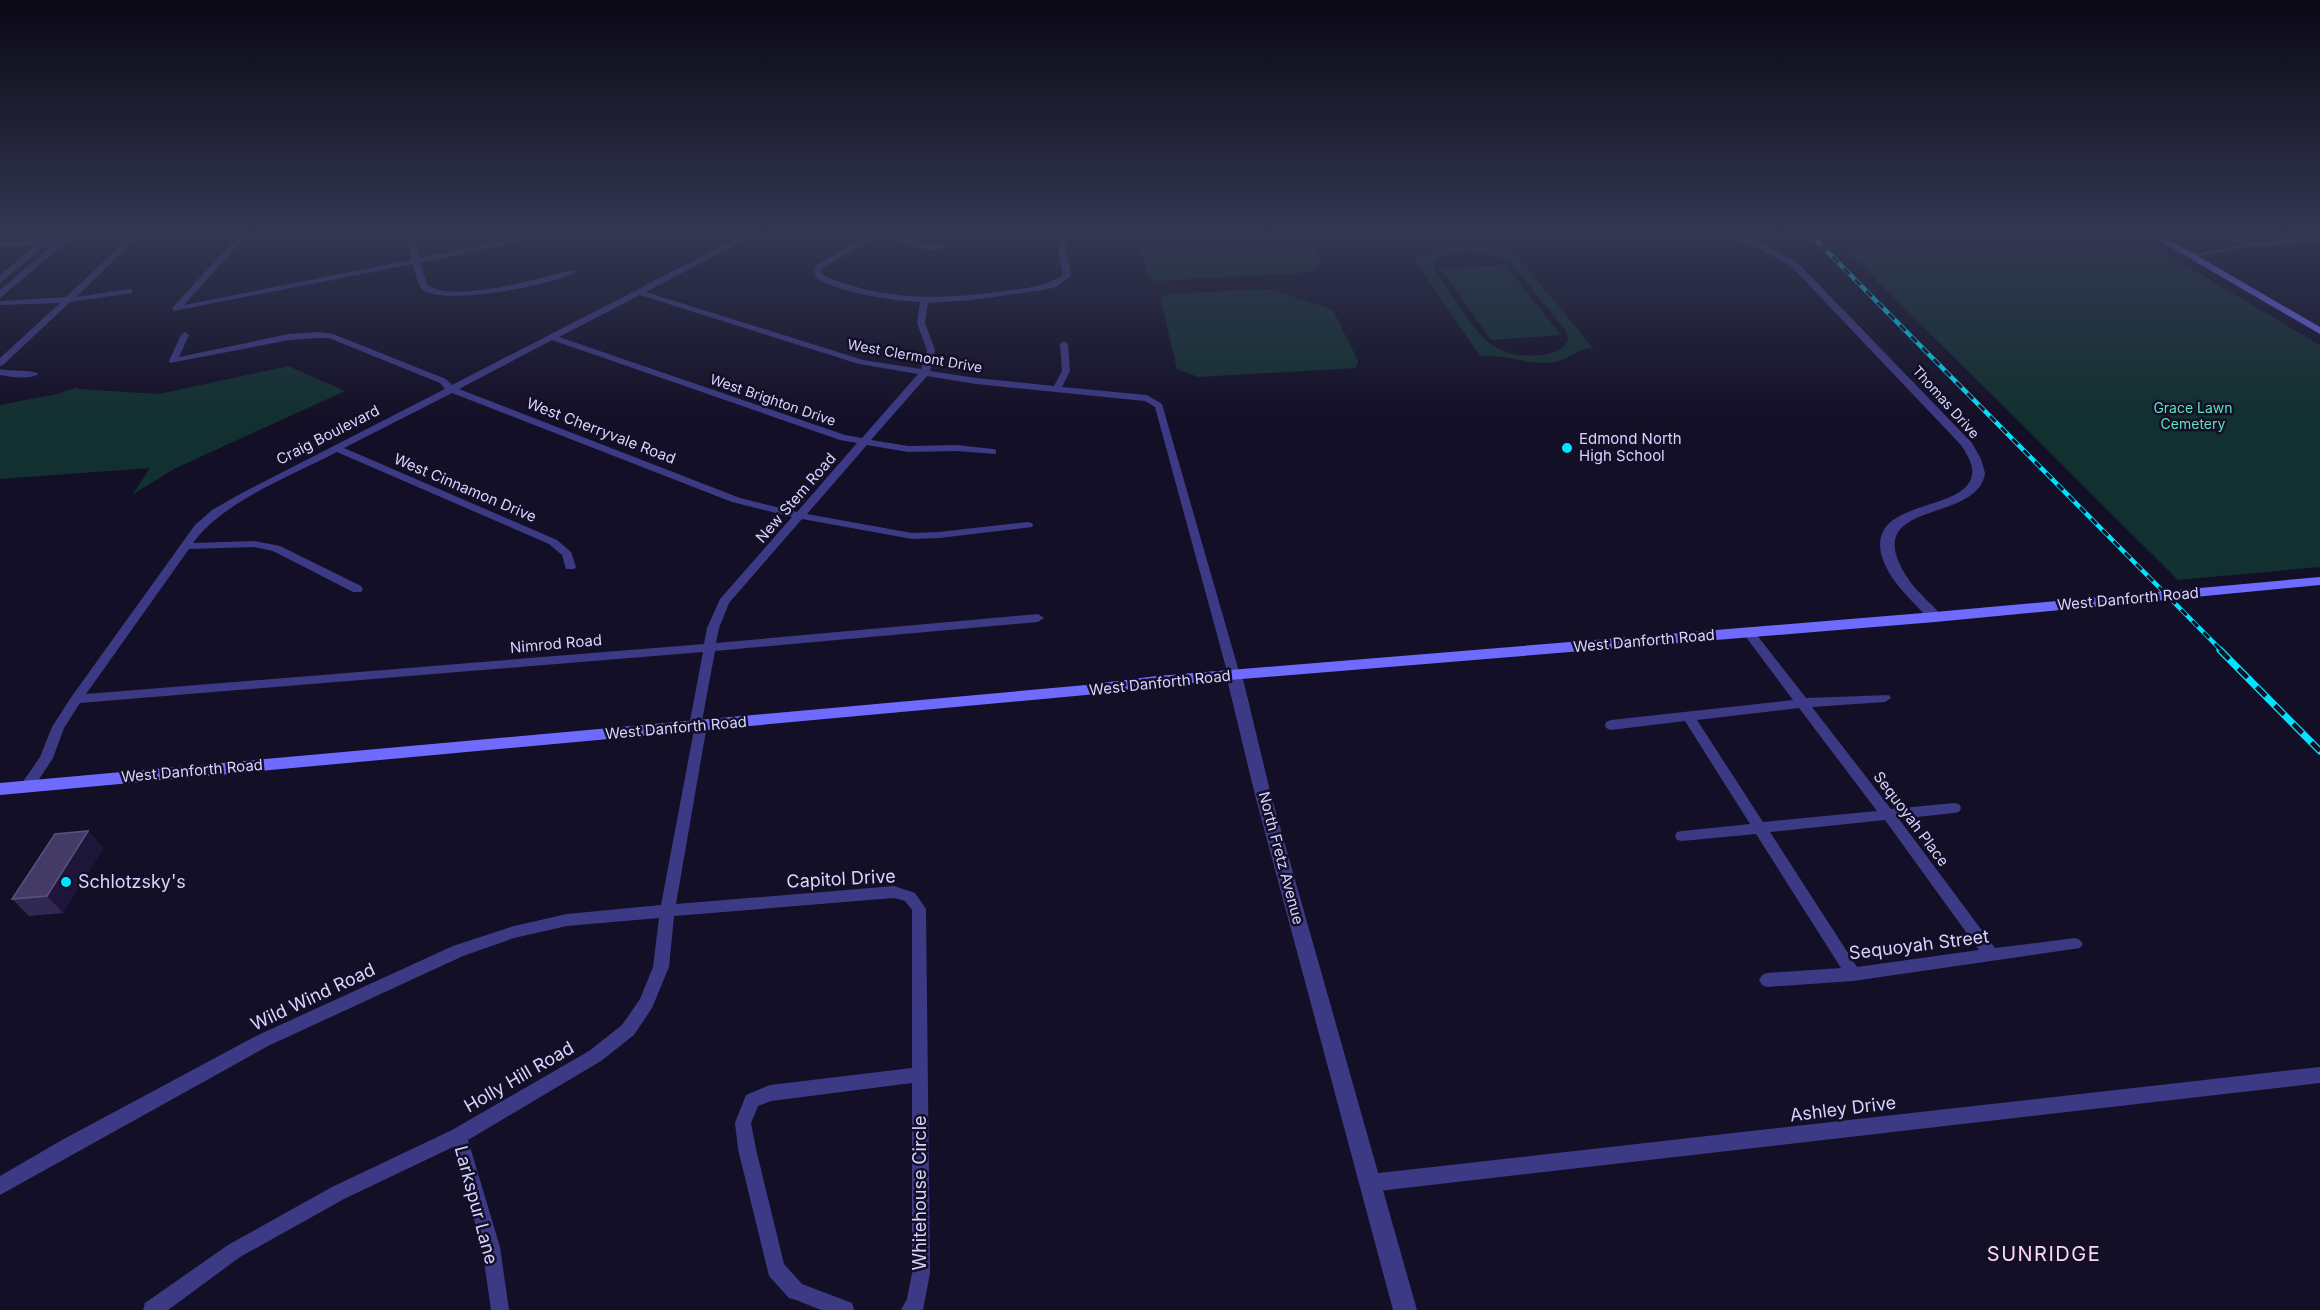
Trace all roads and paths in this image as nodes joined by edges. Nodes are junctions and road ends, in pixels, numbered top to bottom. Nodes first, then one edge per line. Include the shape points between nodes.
1 (72, 295) edge
2 (101, 295) edge
3 (189, 295) edge
4 (246, 295) edge
5 (632, 295) edge
6 (648, 295) edge
7 (881, 295) edge
8 (991, 295) edge
9 (1824, 295) edge
10 (2257, 295) edge
11 (67, 300) junction
12 (924, 302) junction
13 (0, 303) edge
14 (2320, 331) edge
15 (185, 335) dead end
16 (551, 337) junction
17 (1064, 344) dead end
18 (0, 363) edge
19 (0, 372) edge
20 (925, 372) junction
21 (34, 374) dead end
22 (1057, 388) junction
23 (451, 389) junction
24 (1159, 406) joint
25 (865, 441) junction
26 (336, 448) junction
27 (993, 452) dead end
28 (800, 516) junction
29 (1028, 525) dead end
30 (187, 546) junction
31 (570, 567) dead end
32 (2320, 581) edge
33 (357, 590) dead end
34 (1935, 617) junction
35 (1038, 618) dead end
36 (1749, 633) junction
37 (709, 648) junction
38 (1234, 675) junction
39 (1885, 698) dead end
40 (76, 699) junction
41 (1802, 704) junction
42 (1689, 717) junction
43 (1611, 725) dead end
44 (698, 726) junction
45 (27, 786) junction
46 (0, 789) edge
47 (1954, 808) dead end
48 (1889, 816) junction
49 (1760, 829) junction
50 (1682, 836) dead end
51 (667, 911) junction
52 (2075, 944) dead end
53 (1992, 956) junction
54 (1853, 974) junction
55 (1767, 980) dead end
56 (921, 1074) junction
57 (2320, 1075) edge
58 (458, 1136) junction
59 (1370, 1183) junction
60 (0, 1186) edge
61 (152, 1310) edge
62 (500, 1310) edge
63 (845, 1310) edge
64 (910, 1310) edge
65 (1405, 1310) edge

1 - 11 street
2 - 11 street
3 - 4 street via 176,309
5 - 16 street, Craig Boulevard
6 - 20 street, West Clermont Drive via 840,356
7 - 12 street
8 - 12 street
9 - 34 street, Thomas Drive via 1966,443 1977,462 1979,475 1964,495 1906,516 1890,534 1891,561 1901,580
10 - 14 main road
11 - 13 street
11 - 18 street
12 - 20 street via 921,323 931,350
15 - 23 street, West Cherryvale Road via 173,361 290,337 330,336 443,381
16 - 23 street, Craig Boulevard
16 - 25 street, West Brighton Drive via 843,438
17 - 22 street via 1066,371
19 - 21 street
20 - 22 street, West Clermont Drive
20 - 25 street, New Stem Road
22 - 24 street, West Clermont Drive via 1147,398
23 - 26 street, Craig Boulevard
23 - 28 street, West Cherryvale Road via 736,500
24 - 38 street, North Fretz Avenue
25 - 27 street, West Brighton Drive via 908,449
25 - 28 street, New Stem Road
26 - 30 street, Craig Boulevard via 216,512
26 - 31 street, West Cinnamon Drive via 553,542 567,554
28 - 29 street, West Cherryvale Road via 912,536
28 - 37 street, New Stem Road via 724,602
30 - 33 street via 254,544 276,548
30 - 40 street, Craig Boulevard
32 - 34 main road, West Danforth Road
34 - 36 main road, West Danforth Road
35 - 37 street, Nimrod Road
36 - 38 main road, West Danforth Road
36 - 41 street, Sequoyah Place
37 - 40 street, Nimrod Road
37 - 44 street, New Stem Road
38 - 44 main road, West Danforth Road
38 - 59 street, North Fretz Avenue
39 - 41 street
40 - 45 street, Craig Boulevard
41 - 42 street
41 - 48 street, Sequoyah Place
42 - 43 street
42 - 49 street
44 - 45 main road, West Danforth Road
44 - 51 street, Holly Hill Road
45 - 46 main road, West Danforth Road
47 - 48 street
48 - 49 street
48 - 53 street, Sequoyah Place
49 - 50 street
49 - 54 street
51 - 56 street, Capitol Drive via 871,893 894,892 910,897 919,909
51 - 58 street, Holly Hill Road via 661,967 646,1003 628,1030 595,1056
51 - 60 street, Wild Wind Road via 567,920 458,951 262,1041
52 - 53 street, Sequoyah Street
53 - 54 street, Sequoyah Street
54 - 55 street, Sequoyah Street
56 - 63 street via 770,1093 752,1101 743,1123 776,1269 796,1291
56 - 64 street, Whitehouse Circle via 921,1273 916,1304
57 - 59 street, Ashley Drive
58 - 61 street, Holly Hill Road via 338,1193 234,1251
58 - 62 street, Larkspur Lane via 491,1247
59 - 65 street, North Fretz Avenue

